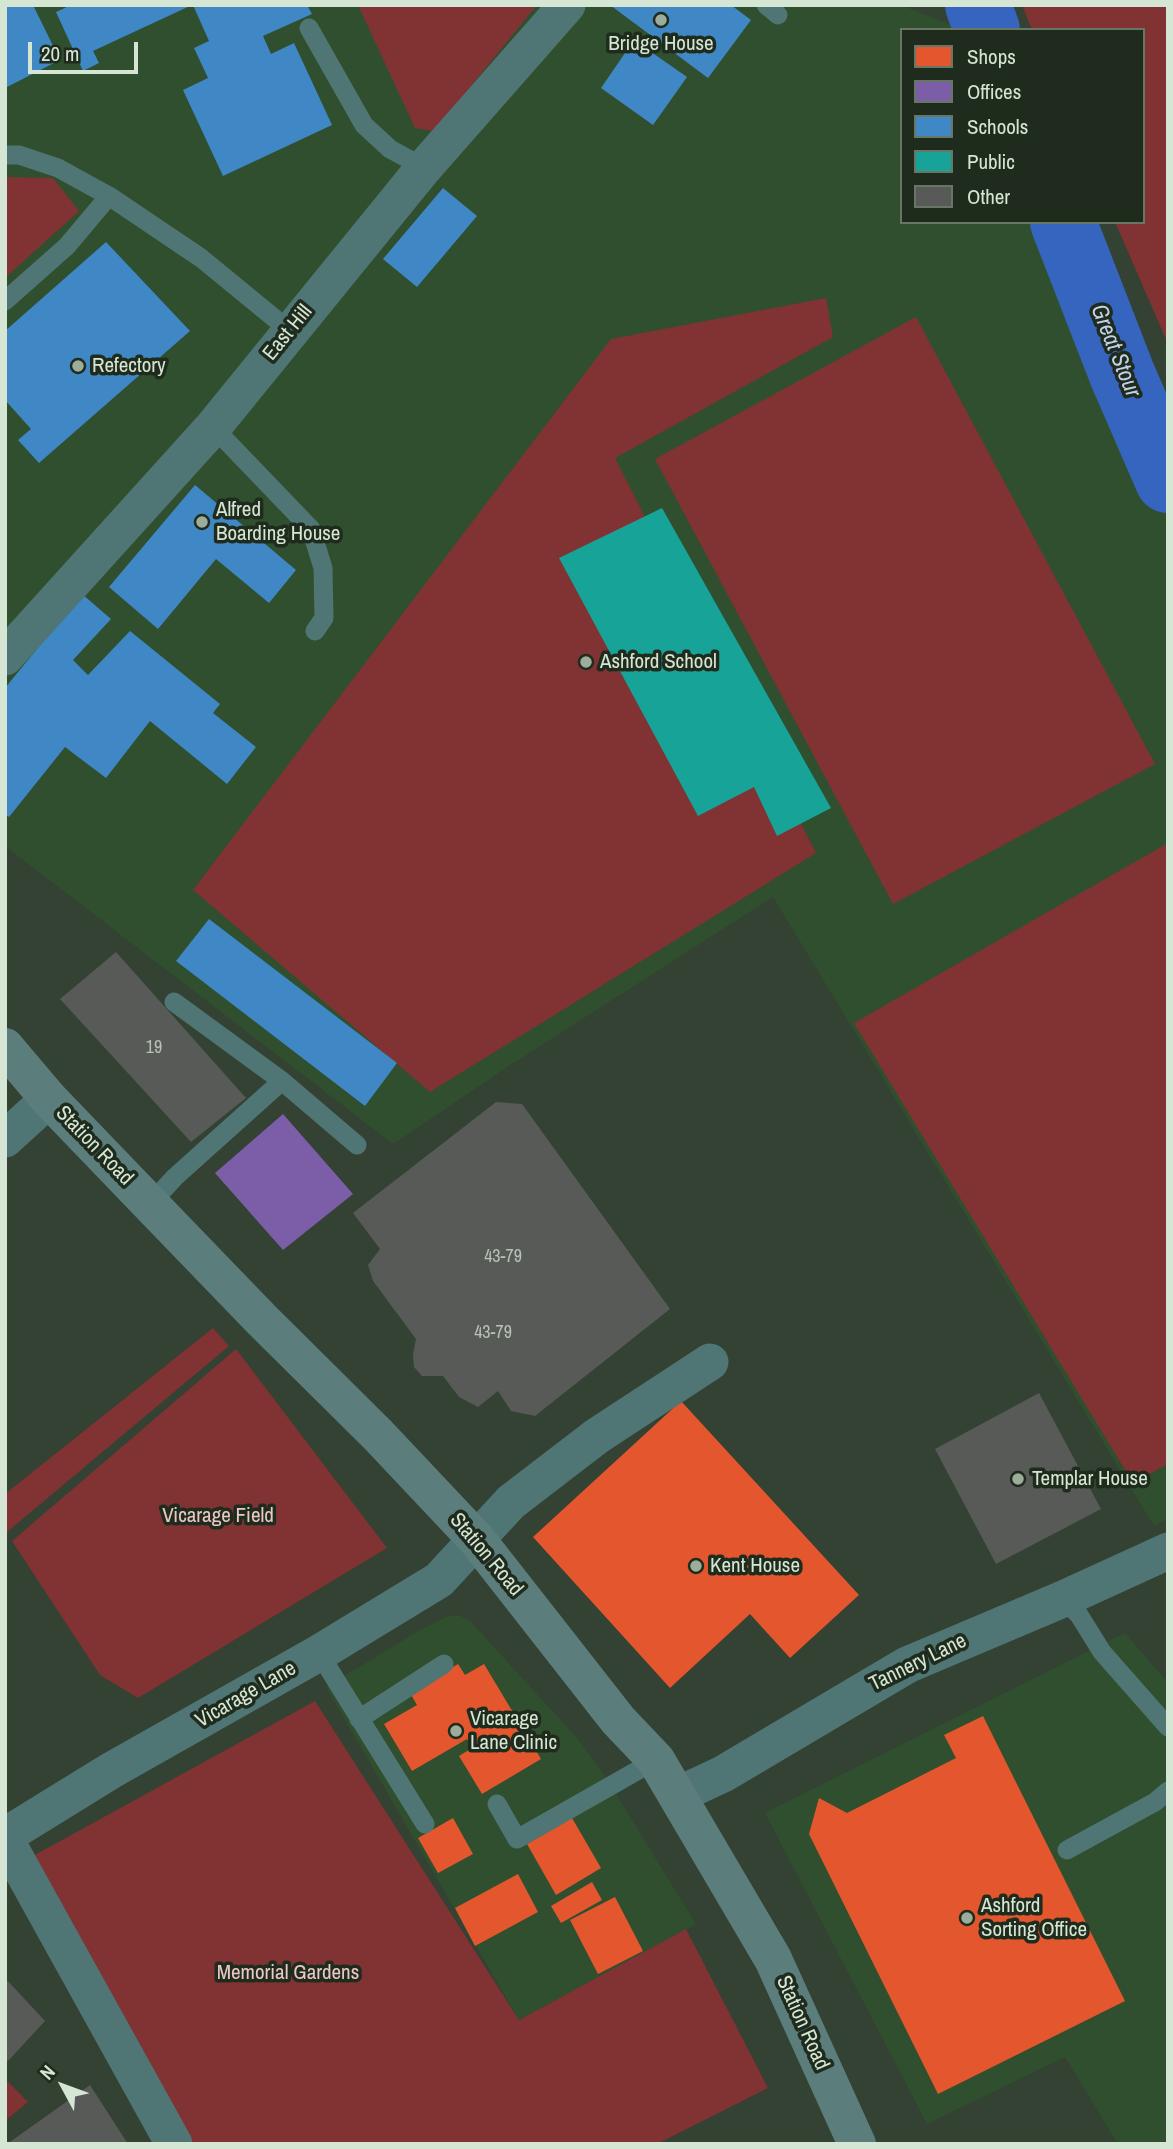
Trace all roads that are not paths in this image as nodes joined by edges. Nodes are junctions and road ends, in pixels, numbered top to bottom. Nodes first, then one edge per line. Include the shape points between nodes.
1 (567, 5) edge
2 (309, 28) dead end
3 (5, 155) edge
4 (422, 170) junction
5 (109, 196) junction
6 (5, 301) edge
7 (290, 331) junction
8 (213, 427) junction
9 (315, 631) dead end
10 (5, 657) edge
11 (174, 1002) dead end
12 (5, 1047) edge
13 (282, 1081) junction
14 (49, 1099) junction
15 (5, 1139) edge
16 (357, 1145) dead end
17 (150, 1204) junction
18 (710, 1362) dead end
19 (477, 1540) junction
20 (1163, 1558) edge
21 (1063, 1600) junction
22 (319, 1653) junction
23 (444, 1664) dead end
24 (359, 1719) junction
25 (1168, 1727) edge
26 (656, 1760) junction
27 (1168, 1791) edge
28 (678, 1795) junction
29 (497, 1804) dead end
30 (425, 1825) dead end
31 (5, 1838) edge
32 (1067, 1850) dead end
33 (174, 2144) edge
34 (857, 2144) edge

1 - 4 street, East Hill
2 - 4 lane via 364,125
3 - 5 lane via 58,168
4 - 7 street, East Hill
5 - 6 lane via 67,246
5 - 7 lane via 201,258
7 - 8 street, East Hill
8 - 9 lane via 311,529 323,568 324,618
8 - 10 street, East Hill
11 - 13 lane
12 - 14 main road, Station Road
13 - 16 lane
13 - 17 lane
14 - 15 street
14 - 17 main road, Station Road
17 - 19 main road, Station Road
18 - 19 street, Vicarage Lane via 597,1436 511,1502
19 - 22 street, Vicarage Lane via 439,1580
19 - 26 main road, Station Road via 618,1720
20 - 21 street, Tannery Lane
21 - 25 lane
21 - 28 street, Tannery Lane via 907,1665 723,1774
22 - 24 lane
22 - 31 street, Vicarage Lane via 112,1770
23 - 24 lane
24 - 30 lane
26 - 28 main road, Station Road
26 - 29 lane via 517,1839
27 - 32 lane
28 - 34 main road, Station Road via 773,1959
31 - 33 street

